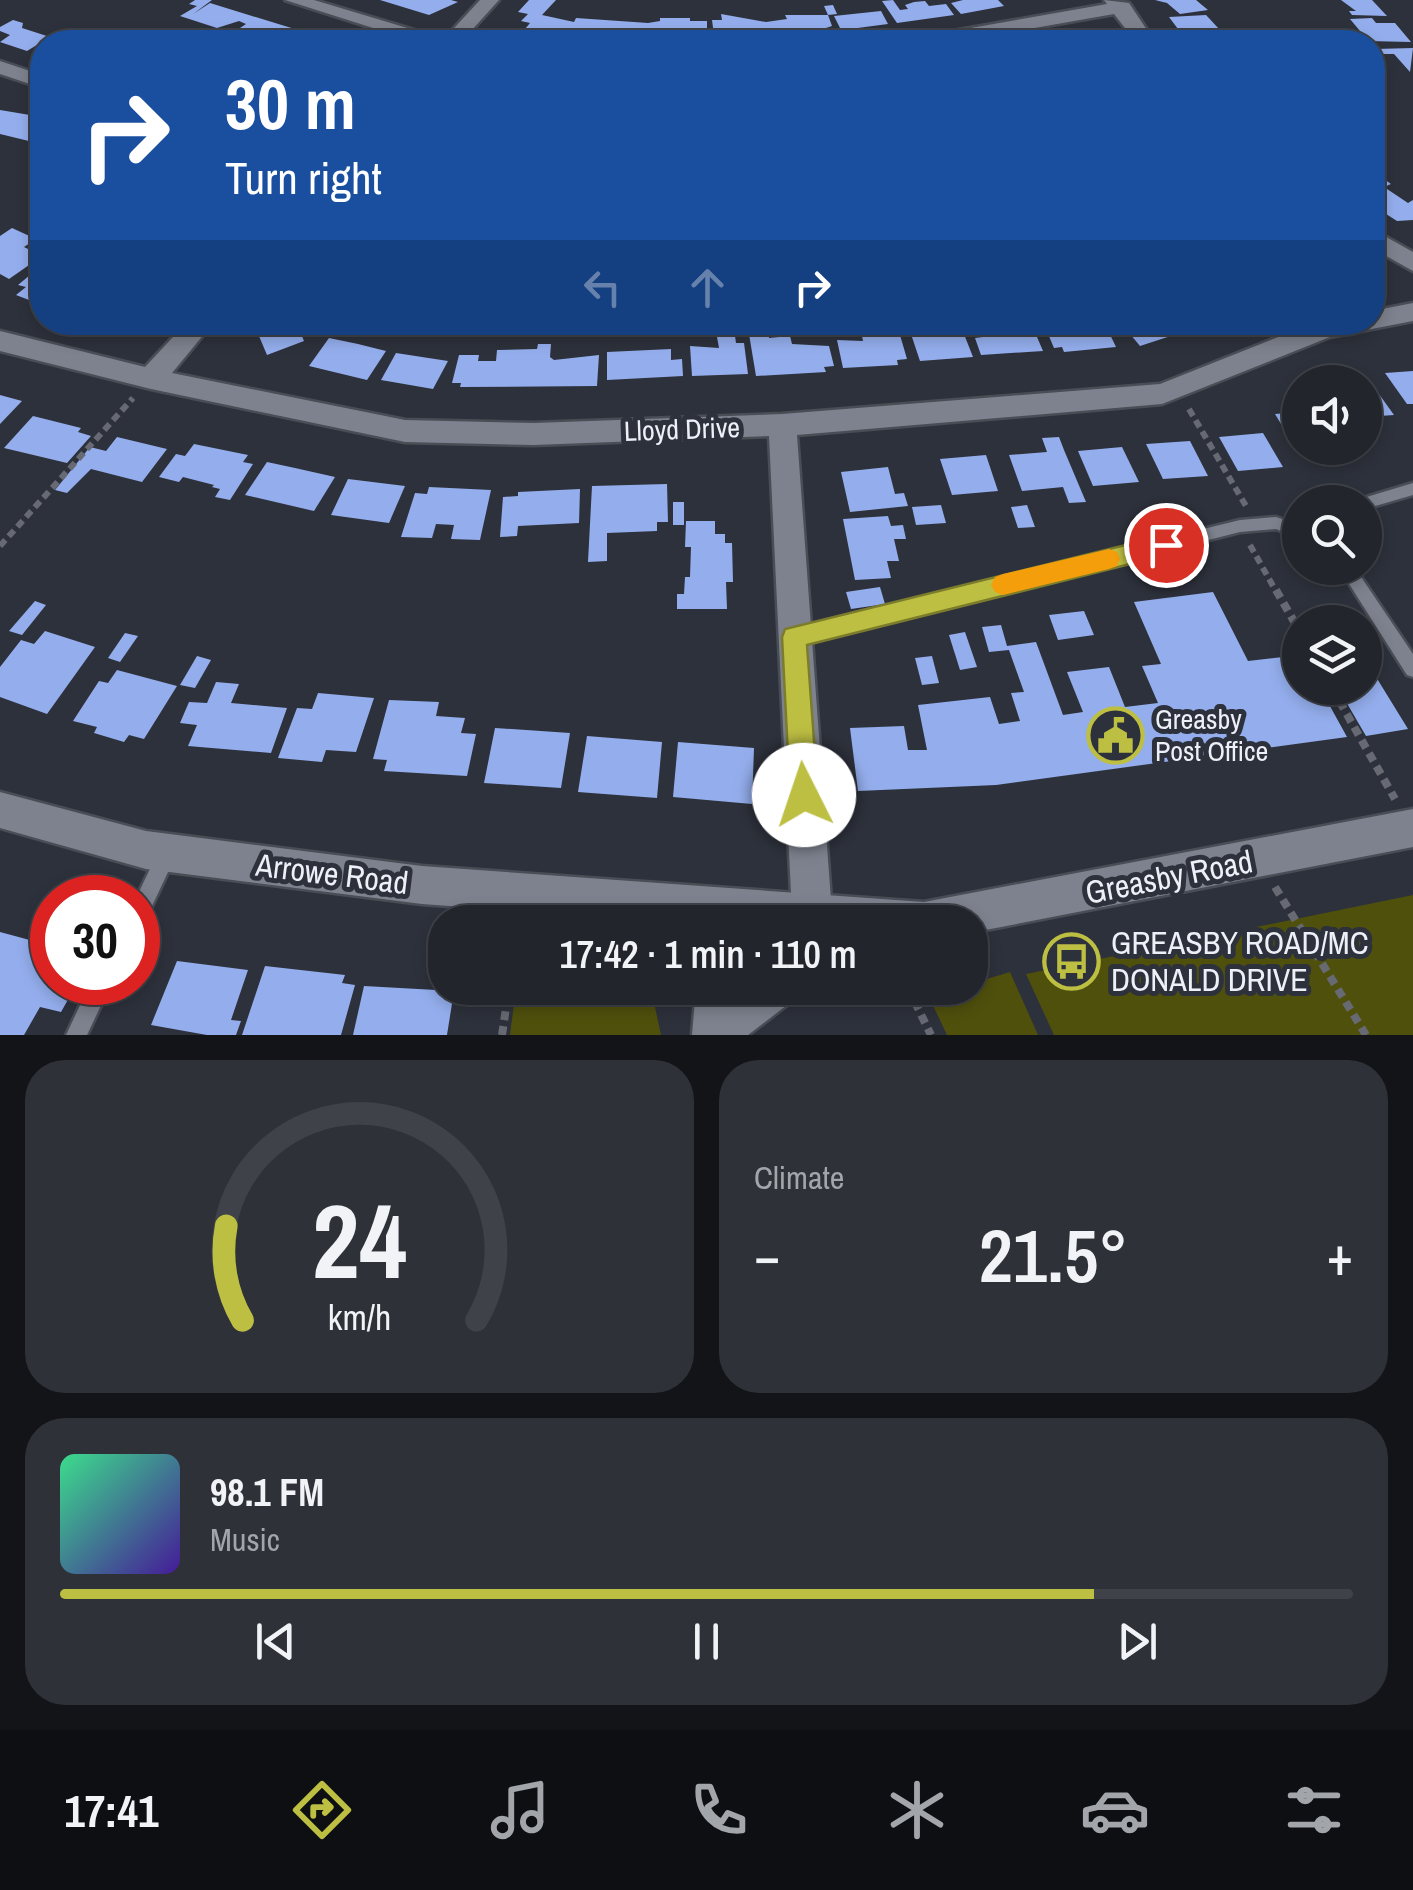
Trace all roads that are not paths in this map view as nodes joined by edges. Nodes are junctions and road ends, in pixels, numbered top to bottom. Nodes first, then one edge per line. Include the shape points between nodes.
1 (294, 0) edge
2 (490, 0) edge
3 (1117, 3) edge
4 (395, 30) edge
5 (462, 30) edge
6 (984, 30) edge
7 (1137, 30) edge
8 (0, 67) edge
9 (30, 78) edge
10 (1385, 245) edge
11 (1413, 263) edge
12 (1413, 312) edge
13 (1385, 317) edge
14 (190, 335) edge
15 (1310, 335) edge
16 (0, 341) edge
17 (151, 379) junction
18 (782, 426) junction
19 (1413, 489) edge
20 (1382, 497) edge
21 (1282, 525) edge
22 (1358, 585) edge
23 (794, 637) junction
24 (1413, 669) edge
25 (0, 810) edge
26 (1412, 828) edge
27 (168, 854) junction
28 (158, 875) edge
29 (619, 905) edge
30 (830, 905) edge
31 (988, 910) edge
32 (91, 1005) edge
33 (715, 1005) edge
34 (754, 1005) edge
35 (714, 1034) edge
36 (76, 1035) edge

1 - 4 street
2 - 5 street
3 - 6 street
3 - 7 street
8 - 9 street
10 - 11 street
12 - 13 street
14 - 17 street
15 - 18 street, Lloyd Drive via 1162,394
16 - 17 street, Lloyd Drive
17 - 18 street, Lloyd Drive via 405,430 534,434
18 - 23 street
19 - 20 lane
21 - 23 lane via 1248,526
22 - 24 lane
23 - 30 street
25 - 27 street, Arrowe Road
26 - 31 street, Greasby Road
27 - 28 lane
27 - 29 street, Arrowe Road
32 - 36 lane
33 - 35 street
34 - 35 street

